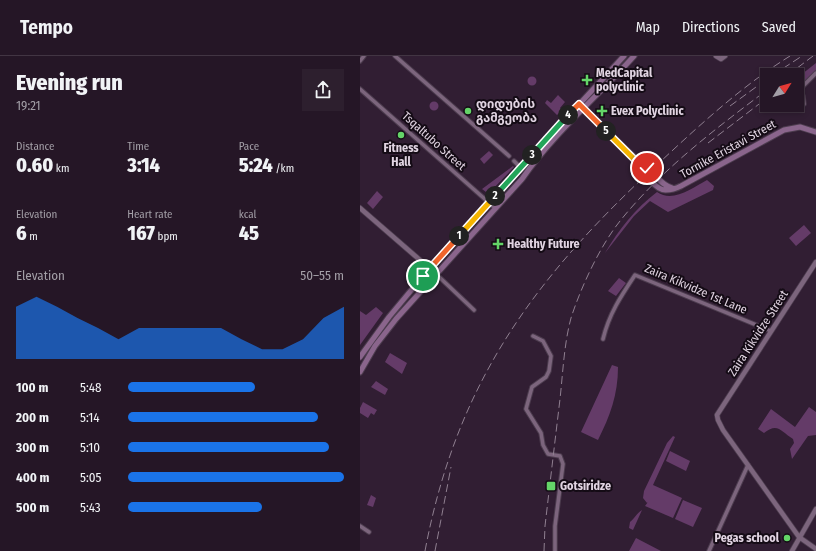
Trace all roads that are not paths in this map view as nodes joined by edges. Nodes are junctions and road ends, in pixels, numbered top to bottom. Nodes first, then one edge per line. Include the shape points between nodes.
1 (364, 56) edge
2 (395, 56) edge
3 (624, 56) edge
4 (634, 56) edge
5 (716, 56) edge
6 (725, 56) edge
7 (360, 61) edge
8 (816, 73) edge
9 (804, 85) edge
10 (360, 89) edge
11 (579, 104) junction
12 (584, 109) junction
13 (816, 132) edge
14 (509, 156) dead end
15 (514, 161) dead end
16 (520, 167) junction
17 (488, 202) junction
18 (360, 208) edge
19 (495, 208) junction
20 (816, 262) edge
21 (429, 268) junction
22 (436, 274) junction
23 (474, 310) dead end
24 (771, 331) junction
25 (534, 336) dead end
26 (603, 338) dead end
27 (360, 357) edge
28 (360, 372) edge
29 (748, 465) junction
30 (816, 509) edge
31 (360, 526) edge
32 (369, 532) dead end
33 (799, 537) junction
34 (816, 549) edge
35 (555, 551) edge
36 (709, 551) edge
37 (792, 551) edge

1 - 7 street
2 - 14 street
3 - 11 main road
4 - 12 main road
5 - 6 street via 721,59
8 - 9 street
10 - 17 street, Tsqaltubo Street
11 - 12 main road, Tornike Eristavi Street
11 - 16 main road
12 - 13 main road, Tornike Eristavi Street via 635,160 658,188 666,190 682,186 784,130 800,128
12 - 19 main road
15 - 16 street
16 - 17 main road
17 - 19 street, Tsqaltubo Street
17 - 21 main road
18 - 21 street
19 - 22 main road
20 - 24 street, Zaira Kikvidze Street
21 - 22 street
21 - 27 main road via 389,316
22 - 23 street
22 - 28 main road via 385,334
24 - 26 street, Zaira Kikvidze 1st Lane via 635,275 616,302
24 - 29 street, Zaira Kikvidze Street via 717,415
25 - 35 street via 543,341 552,356 546,377 532,387 526,409 541,433 548,454 560,456 563,464 555,526
29 - 33 street
29 - 36 street
30 - 33 street
31 - 32 street
33 - 34 street
33 - 37 street

